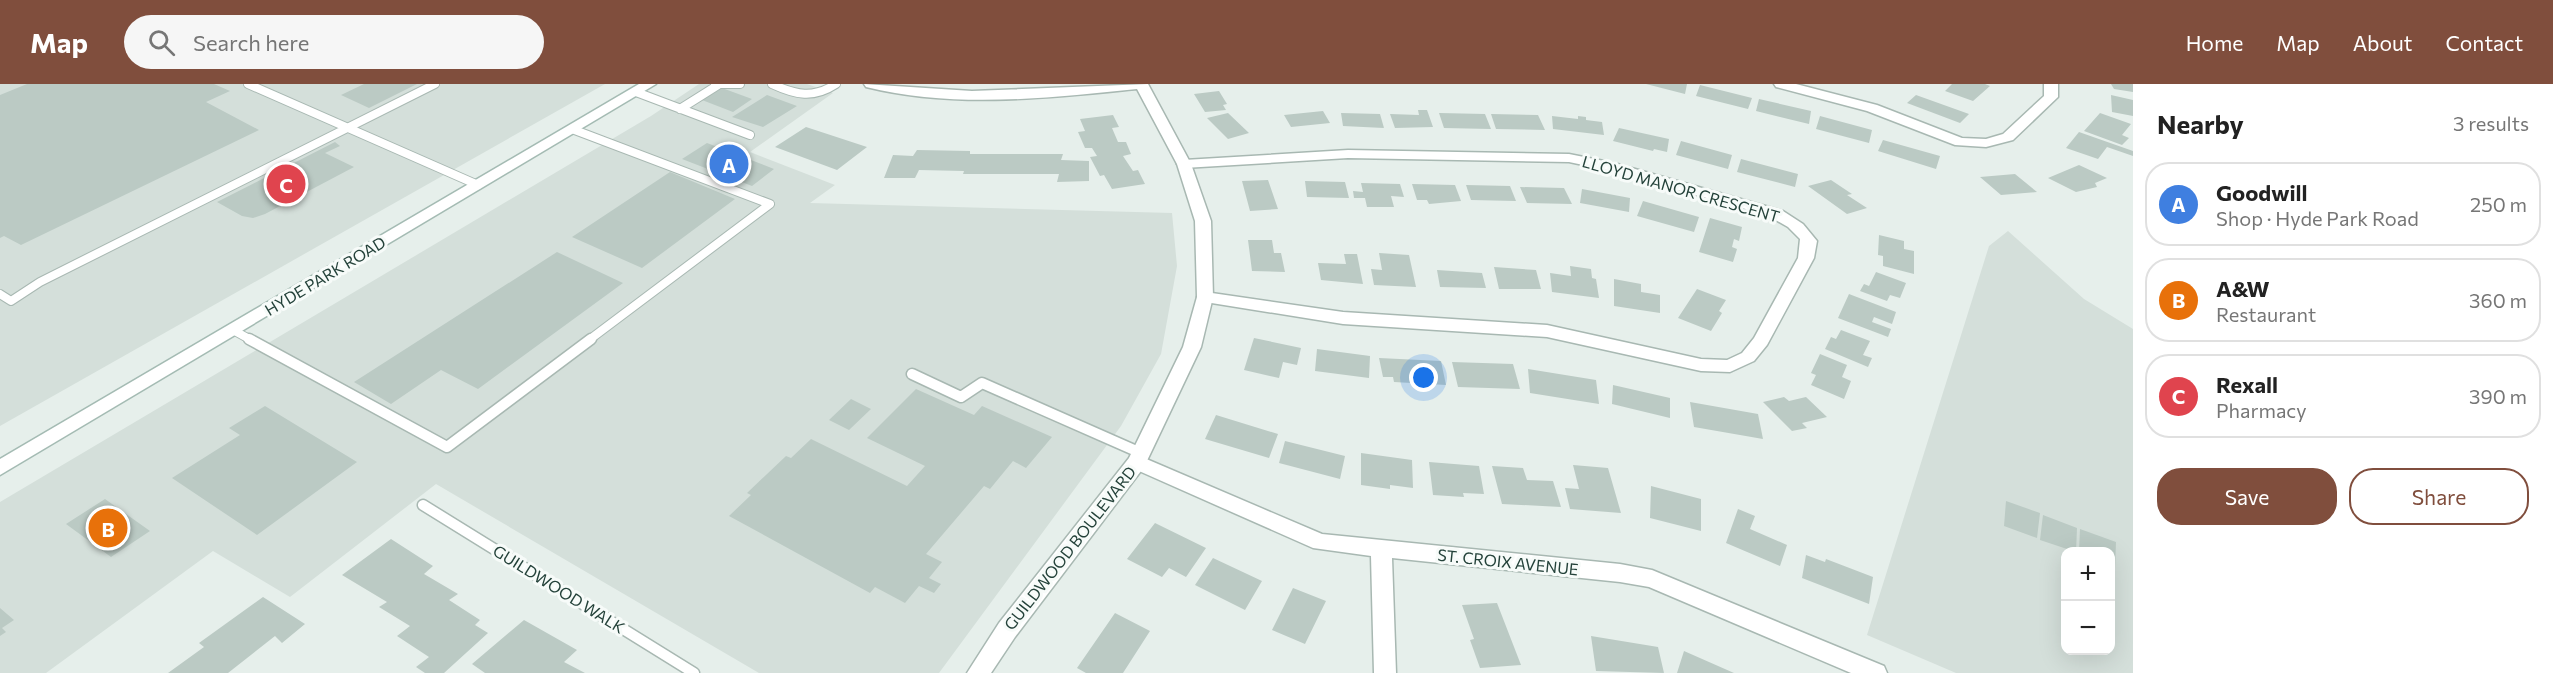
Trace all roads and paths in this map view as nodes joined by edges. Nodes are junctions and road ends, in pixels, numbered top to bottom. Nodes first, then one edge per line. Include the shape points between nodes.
1 (248, 84) edge
2 (435, 84) edge
3 (740, 84) edge
4 (772, 84) edge
5 (836, 84) edge
6 (871, 84) edge
7 (1781, 84) edge
8 (2051, 84) edge
9 (715, 85) edge
10 (1141, 85) edge
11 (642, 88) edge
12 (926, 88) edge
13 (680, 109) junction
14 (350, 126) junction
15 (572, 129) junction
16 (750, 135) dead end
17 (1184, 164) junction
18 (478, 185) junction
19 (0, 294) edge
20 (1205, 297) junction
21 (233, 330) junction
22 (912, 374) dead end
23 (1139, 458) junction
24 (0, 468) edge
25 (423, 505) dead end
26 (1381, 549) junction
27 (694, 673) edge
28 (978, 673) edge
29 (1385, 673) edge
30 (1876, 673) edge

1 - 14 lane
2 - 14 lane
3 - 9 lane
4 - 5 lane via 795,95 815,96
6 - 12 street
7 - 8 street via 1872,108 1960,142 1986,143 2008,137 2051,97
9 - 13 lane
10 - 12 street via 1034,96
10 - 17 street, GUILDWOOD BOULEVARD
11 - 13 lane
11 - 15 street, HYDE PARK ROAD
13 - 16 lane
14 - 18 lane
14 - 19 lane via 40,282 11,301
15 - 18 street, HYDE PARK ROAD
15 - 21 lane via 770,204 447,447
17 - 20 street, GUILDWOOD BOULEVARD via 1203,221
17 - 20 street, LLOYD MANOR CRESCENT via 1348,154 1569,158 1772,212 1801,228 1809,241 1806,258 1761,341 1748,357 1730,366 1701,365 1547,331 1343,318
18 - 21 street, HYDE PARK ROAD
20 - 23 street, GUILDWOOD BOULEVARD via 1192,347
21 - 24 street, HYDE PARK ROAD
22 - 23 lane via 962,398 982,383
23 - 26 street, ST. CROIX AVENUE via 1320,542
23 - 28 street, GUILDWOOD BOULEVARD
25 - 27 lane, GUILDWOOD WALK
26 - 29 street
26 - 30 street, ST. CROIX AVENUE via 1652,579

